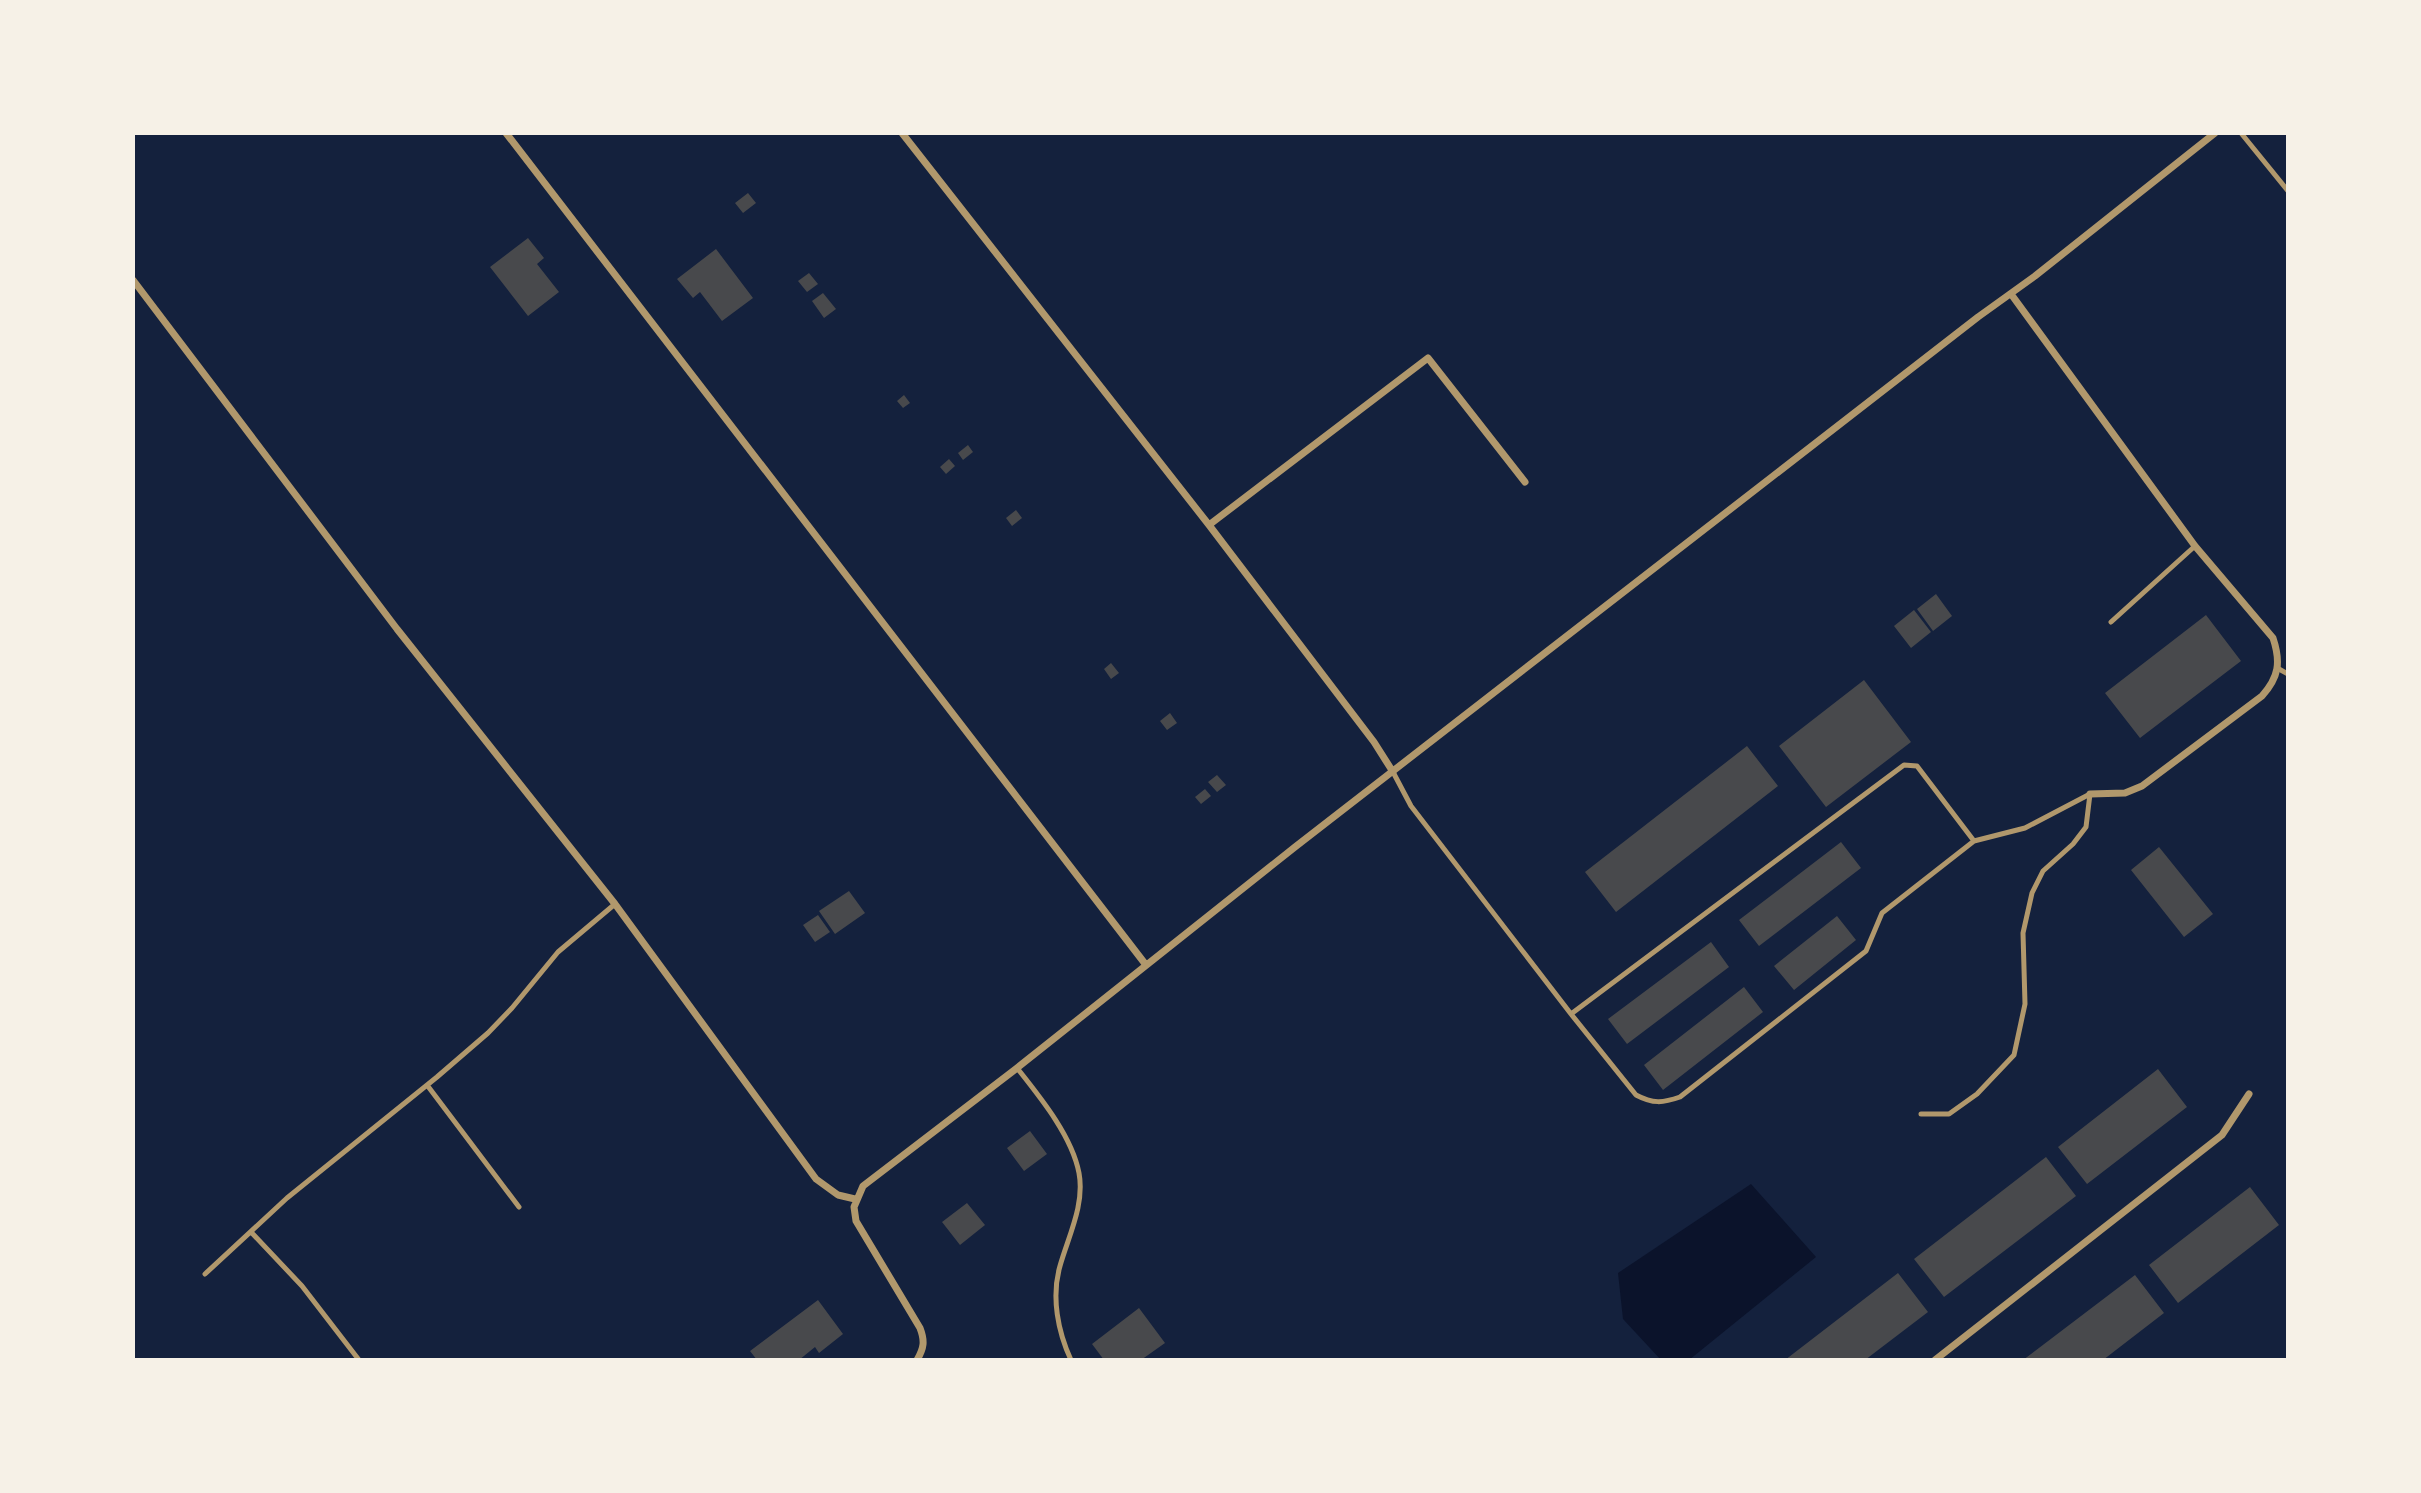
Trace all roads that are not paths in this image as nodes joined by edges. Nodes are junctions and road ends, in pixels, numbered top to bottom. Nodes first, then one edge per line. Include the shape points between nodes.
1 (506, 133) edge
2 (902, 133) edge
3 (2215, 133) edge
4 (2241, 133) edge
5 (2288, 191) edge
6 (133, 280) edge
7 (2011, 294) junction
8 (1525, 482) dead end
9 (1209, 525) junction
10 (2196, 546) junction
11 (2110, 622) dead end
12 (2278, 669) junction
13 (2288, 674) edge
14 (1393, 772) junction
15 (2090, 794) junction
16 (1974, 841) junction
17 (615, 904) junction
18 (1146, 965) junction
19 (1571, 1014) junction
20 (1017, 1068) junction
21 (427, 1085) junction
22 (2249, 1094) dead end
23 (1921, 1114) dead end
24 (855, 1199) junction
25 (519, 1207) dead end
26 (251, 1232) junction
27 (205, 1274) dead end
28 (359, 1360) edge
29 (917, 1360) edge
30 (1071, 1360) edge
31 (1935, 1360) edge

1 - 18 street
2 - 9 street
3 - 7 street
4 - 5 lane
6 - 17 street via 397,629
7 - 10 street
7 - 14 street
8 - 9 street via 1428,358
9 - 14 street
10 - 11 lane
10 - 12 street via 2273,638 2279,653
12 - 13 lane
12 - 15 street via 2262,696 2142,786 2125,793
14 - 18 street
14 - 19 lane via 1410,806
15 - 16 lane via 2025,828
15 - 23 lane via 2086,827 2043,871 2032,893 2023,933 2025,1004 2014,1055 1977,1094 1949,1114
16 - 19 lane via 1917,766 1904,765
16 - 19 lane via 1882,913 1866,951 1680,1097 1650,1102 1636,1095
17 - 21 lane via 558,952 488,1033
17 - 24 street via 816,1179 838,1195
18 - 20 street
20 - 24 street via 863,1186
20 - 30 lane via 1061,1131 1079,1174 1080,1196 1057,1283 1059,1325
21 - 25 lane
21 - 26 lane
22 - 31 street via 2222,1135
24 - 29 street via 856,1221 920,1328 924,1339
26 - 27 lane
26 - 28 lane via 302,1286

